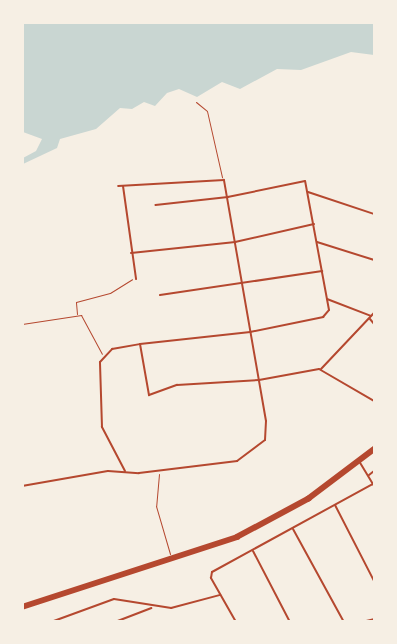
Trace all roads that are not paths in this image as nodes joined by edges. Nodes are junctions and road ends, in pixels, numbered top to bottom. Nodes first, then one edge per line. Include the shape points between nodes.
1 (118, 186) dead end
2 (122, 186) junction
3 (308, 192) junction
4 (228, 197) junction
5 (155, 205) dead end
6 (374, 214) edge
7 (314, 224) junction
8 (235, 242) junction
9 (317, 242) junction
10 (131, 253) junction
11 (374, 260) edge
12 (322, 271) junction
13 (136, 279) road end
14 (242, 286) junction
15 (160, 295) dead end
16 (327, 299) junction
17 (374, 313) edge
18 (370, 318) junction
19 (374, 324) edge
20 (250, 332) junction
21 (140, 344) junction
22 (321, 370) junction
23 (259, 380) junction
24 (374, 401) edge
25 (374, 450) edge
26 (359, 462) junction
27 (125, 471) junction
28 (374, 471) edge
29 (368, 475) junction
30 (374, 485) edge
31 (22, 486) edge
32 (335, 506) junction
33 (293, 529) junction
34 (253, 551) junction
35 (374, 581) edge
36 (221, 595) junction
37 (22, 607) edge
38 (151, 608) junction
39 (374, 619) edge
40 (51, 622) edge
41 (115, 622) edge
42 (236, 622) edge
43 (290, 622) edge
44 (344, 622) edge
45 (362, 622) edge

1 - 2 lane
2 - 4 lane via 222,178
2 - 10 lane
3 - 4 lane via 305,181
3 - 6 lane
3 - 7 lane
4 - 5 lane
4 - 8 lane
7 - 8 lane
7 - 9 lane
8 - 10 lane
8 - 14 lane
9 - 11 lane
9 - 12 lane
10 - 13 lane
12 - 14 lane
12 - 16 lane
14 - 15 lane
14 - 20 lane
16 - 18 lane
16 - 20 lane via 329,310 324,317
17 - 18 lane
18 - 19 lane
18 - 22 lane
20 - 21 lane
20 - 23 lane
21 - 23 lane via 149,395 177,385
21 - 27 lane via 103,355 103,431
22 - 23 lane
22 - 24 lane
23 - 27 lane via 267,429 260,448 237,461 159,471
25 - 26 highway
26 - 29 lane
26 - 37 highway via 270,522 174,561
27 - 31 lane
28 - 29 lane
29 - 30 lane
30 - 32 lane
32 - 33 lane
32 - 35 lane
33 - 34 lane
33 - 44 lane
34 - 36 lane via 211,574
34 - 43 lane
36 - 38 lane via 190,606
36 - 42 lane
38 - 40 lane via 124,597
38 - 41 lane
39 - 45 lane

